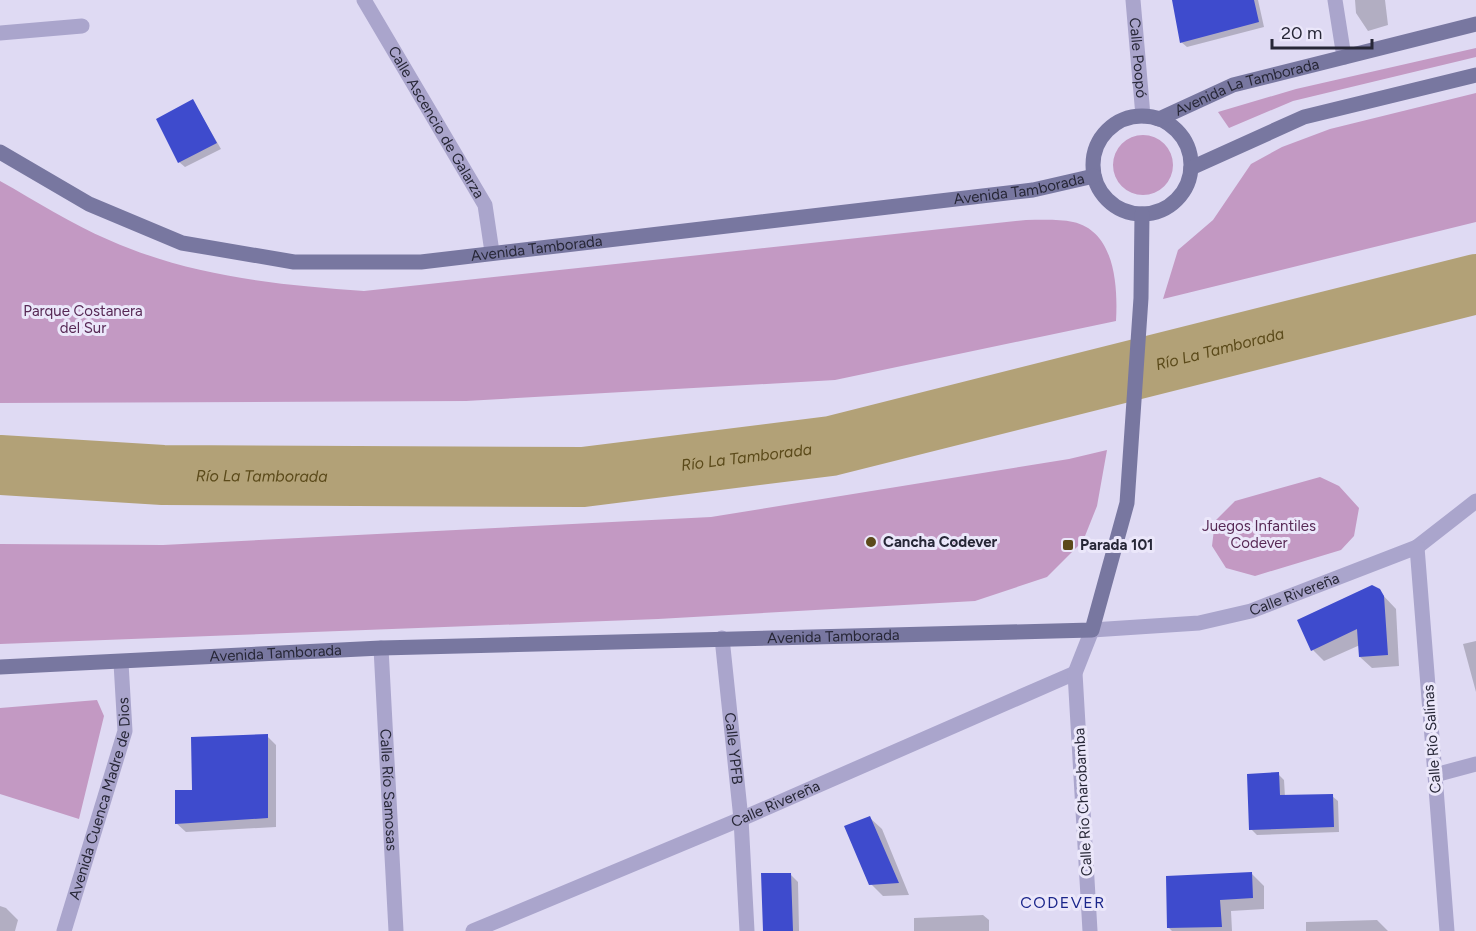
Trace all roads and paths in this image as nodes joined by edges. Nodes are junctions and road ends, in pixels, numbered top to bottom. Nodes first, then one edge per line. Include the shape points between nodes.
1 (364, 0) edge
2 (1133, 0) edge
3 (1335, 0) edge
4 (1476, 24) edge
5 (82, 26) dead end
6 (0, 33) edge
7 (1344, 57) junction
8 (1476, 75) edge
9 (1151, 117) junction
10 (0, 152) edge
11 (1191, 168) junction
12 (1094, 176) junction
13 (1142, 214) junction
14 (492, 252) junction
15 (1476, 501) edge
16 (1417, 547) junction
17 (1092, 630) junction
18 (722, 638) junction
19 (381, 648) junction
20 (121, 663) junction
21 (0, 667) edge
22 (1075, 673) junction
23 (1476, 764) edge
24 (1435, 775) junction
25 (741, 819) junction
26 (64, 931) edge
27 (396, 931) edge
28 (473, 931) edge
29 (747, 931) edge
30 (1090, 931) edge
31 (1447, 931) edge

1 - 14 street, Calle Ascencio de Galarza via 485,205
2 - 9 street, Calle Poopó
3 - 7 street
4 - 7 main road, Avenida La Tamborada
5 - 6 street
7 - 9 main road, Avenida La Tamborada via 1233,85
8 - 11 main road via 1304,117
9 - 11 main road via 1173,127 1183,138 1190,152
9 - 12 main road via 1128,118 1103,134 1092,162
10 - 14 main road, Avenida Tamborada via 89,204 182,243 294,262 421,262
11 - 13 main road via 1187,186 1176,201 1160,211
12 - 13 main road via 1102,195 1111,203
12 - 14 main road, Avenida Tamborada via 1033,190
13 - 17 main road via 1141,298 1127,503
15 - 16 street, Calle Rivereña
16 - 17 street, Calle Rivereña via 1251,611 1199,622
16 - 24 street, Calle Río Salinas
17 - 18 main road, Avenida Tamborada
17 - 22 street
18 - 19 main road, Avenida Tamborada
18 - 25 street, Calle YPFB
19 - 20 main road, Avenida Tamborada
19 - 27 street, Calle Río Samosas
20 - 21 main road, Avenida Tamborada
20 - 26 street, Avenida Cuenca Madre de Dios via 124,731
22 - 25 street, Calle Rivereña
22 - 30 street, Calle Río Charobamba
23 - 24 street
24 - 31 street, Calle Río Salinas
25 - 28 street, Calle Rivereña
25 - 29 street, Calle YPFB

